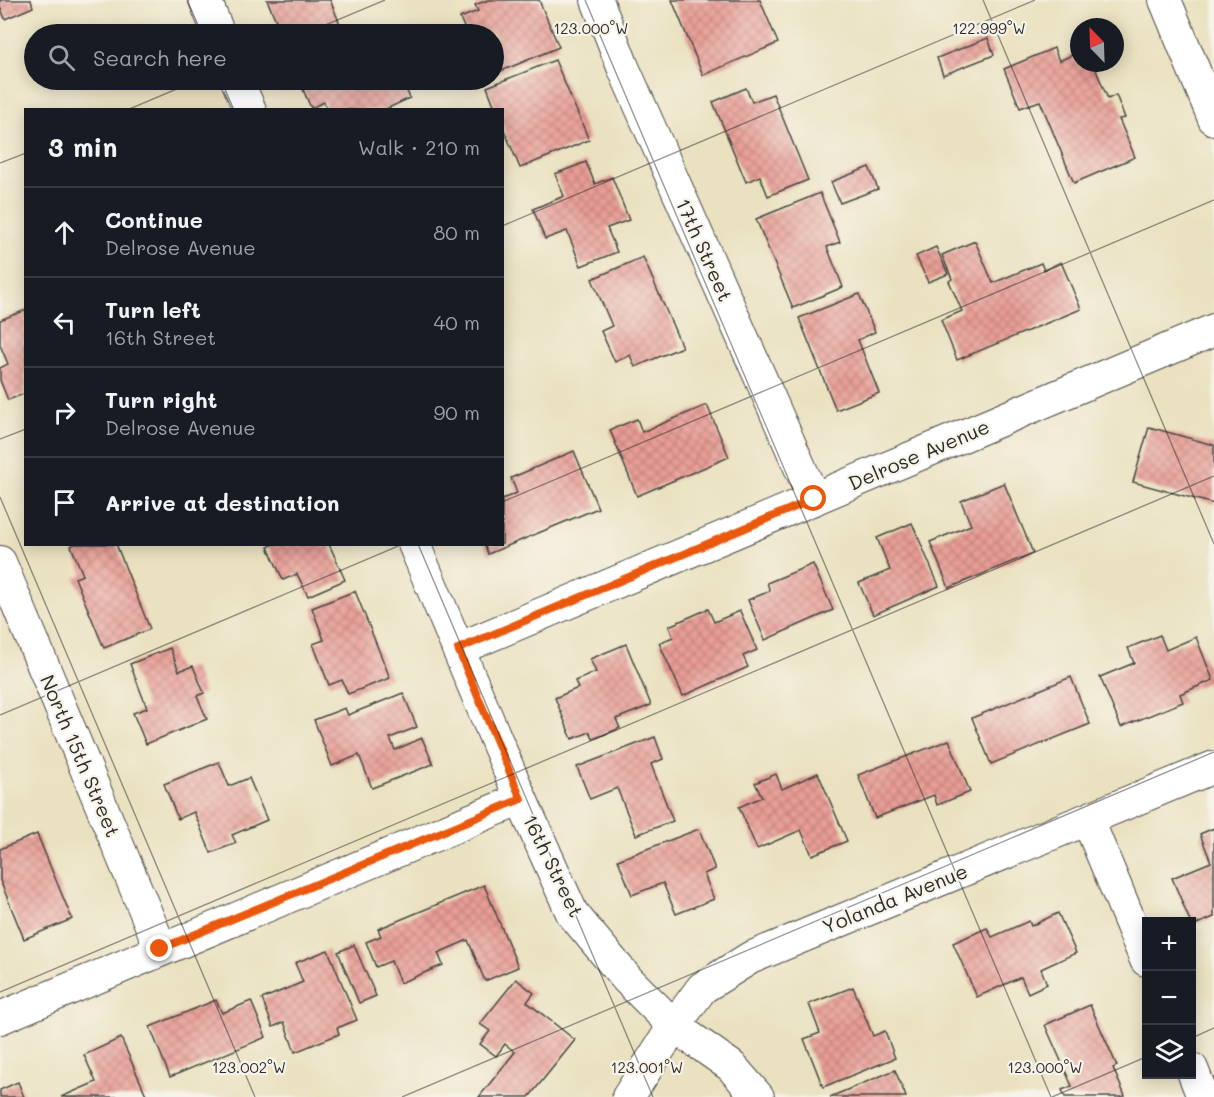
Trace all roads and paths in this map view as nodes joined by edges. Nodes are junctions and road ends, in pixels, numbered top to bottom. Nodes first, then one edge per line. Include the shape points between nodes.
1 (205, 0) edge
2 (597, 0) edge
3 (1165, 0) edge
4 (215, 24) edge
5 (241, 90) edge
6 (249, 108) edge
7 (1214, 119) edge
8 (1214, 330) edge
9 (814, 499) junction
10 (415, 546) edge
11 (0, 562) edge
12 (458, 649) junction
13 (1214, 767) edge
14 (521, 799) junction
15 (1088, 820) junction
16 (160, 949) junction
17 (1142, 950) edge
18 (0, 1018) edge
19 (674, 1026) junction
20 (1195, 1079) edge
21 (628, 1097) edge
22 (758, 1097) edge
23 (1203, 1097) edge

1 - 4 street
2 - 9 street, 17th Street
3 - 7 street
5 - 6 street
8 - 9 street, Delrose Avenue
9 - 12 street, Delrose Avenue
10 - 12 street, 16th Street
11 - 16 street, North 15th Street
12 - 14 street, 16th Street
13 - 15 street, Yolanda Avenue
14 - 16 street
14 - 19 street, 16th Street via 572,913 627,980
15 - 17 street
15 - 19 street, Yolanda Avenue via 750,958 702,988
16 - 18 street
19 - 21 street, Yolanda Avenue
19 - 22 street, 16th Street via 731,1066
20 - 23 street

